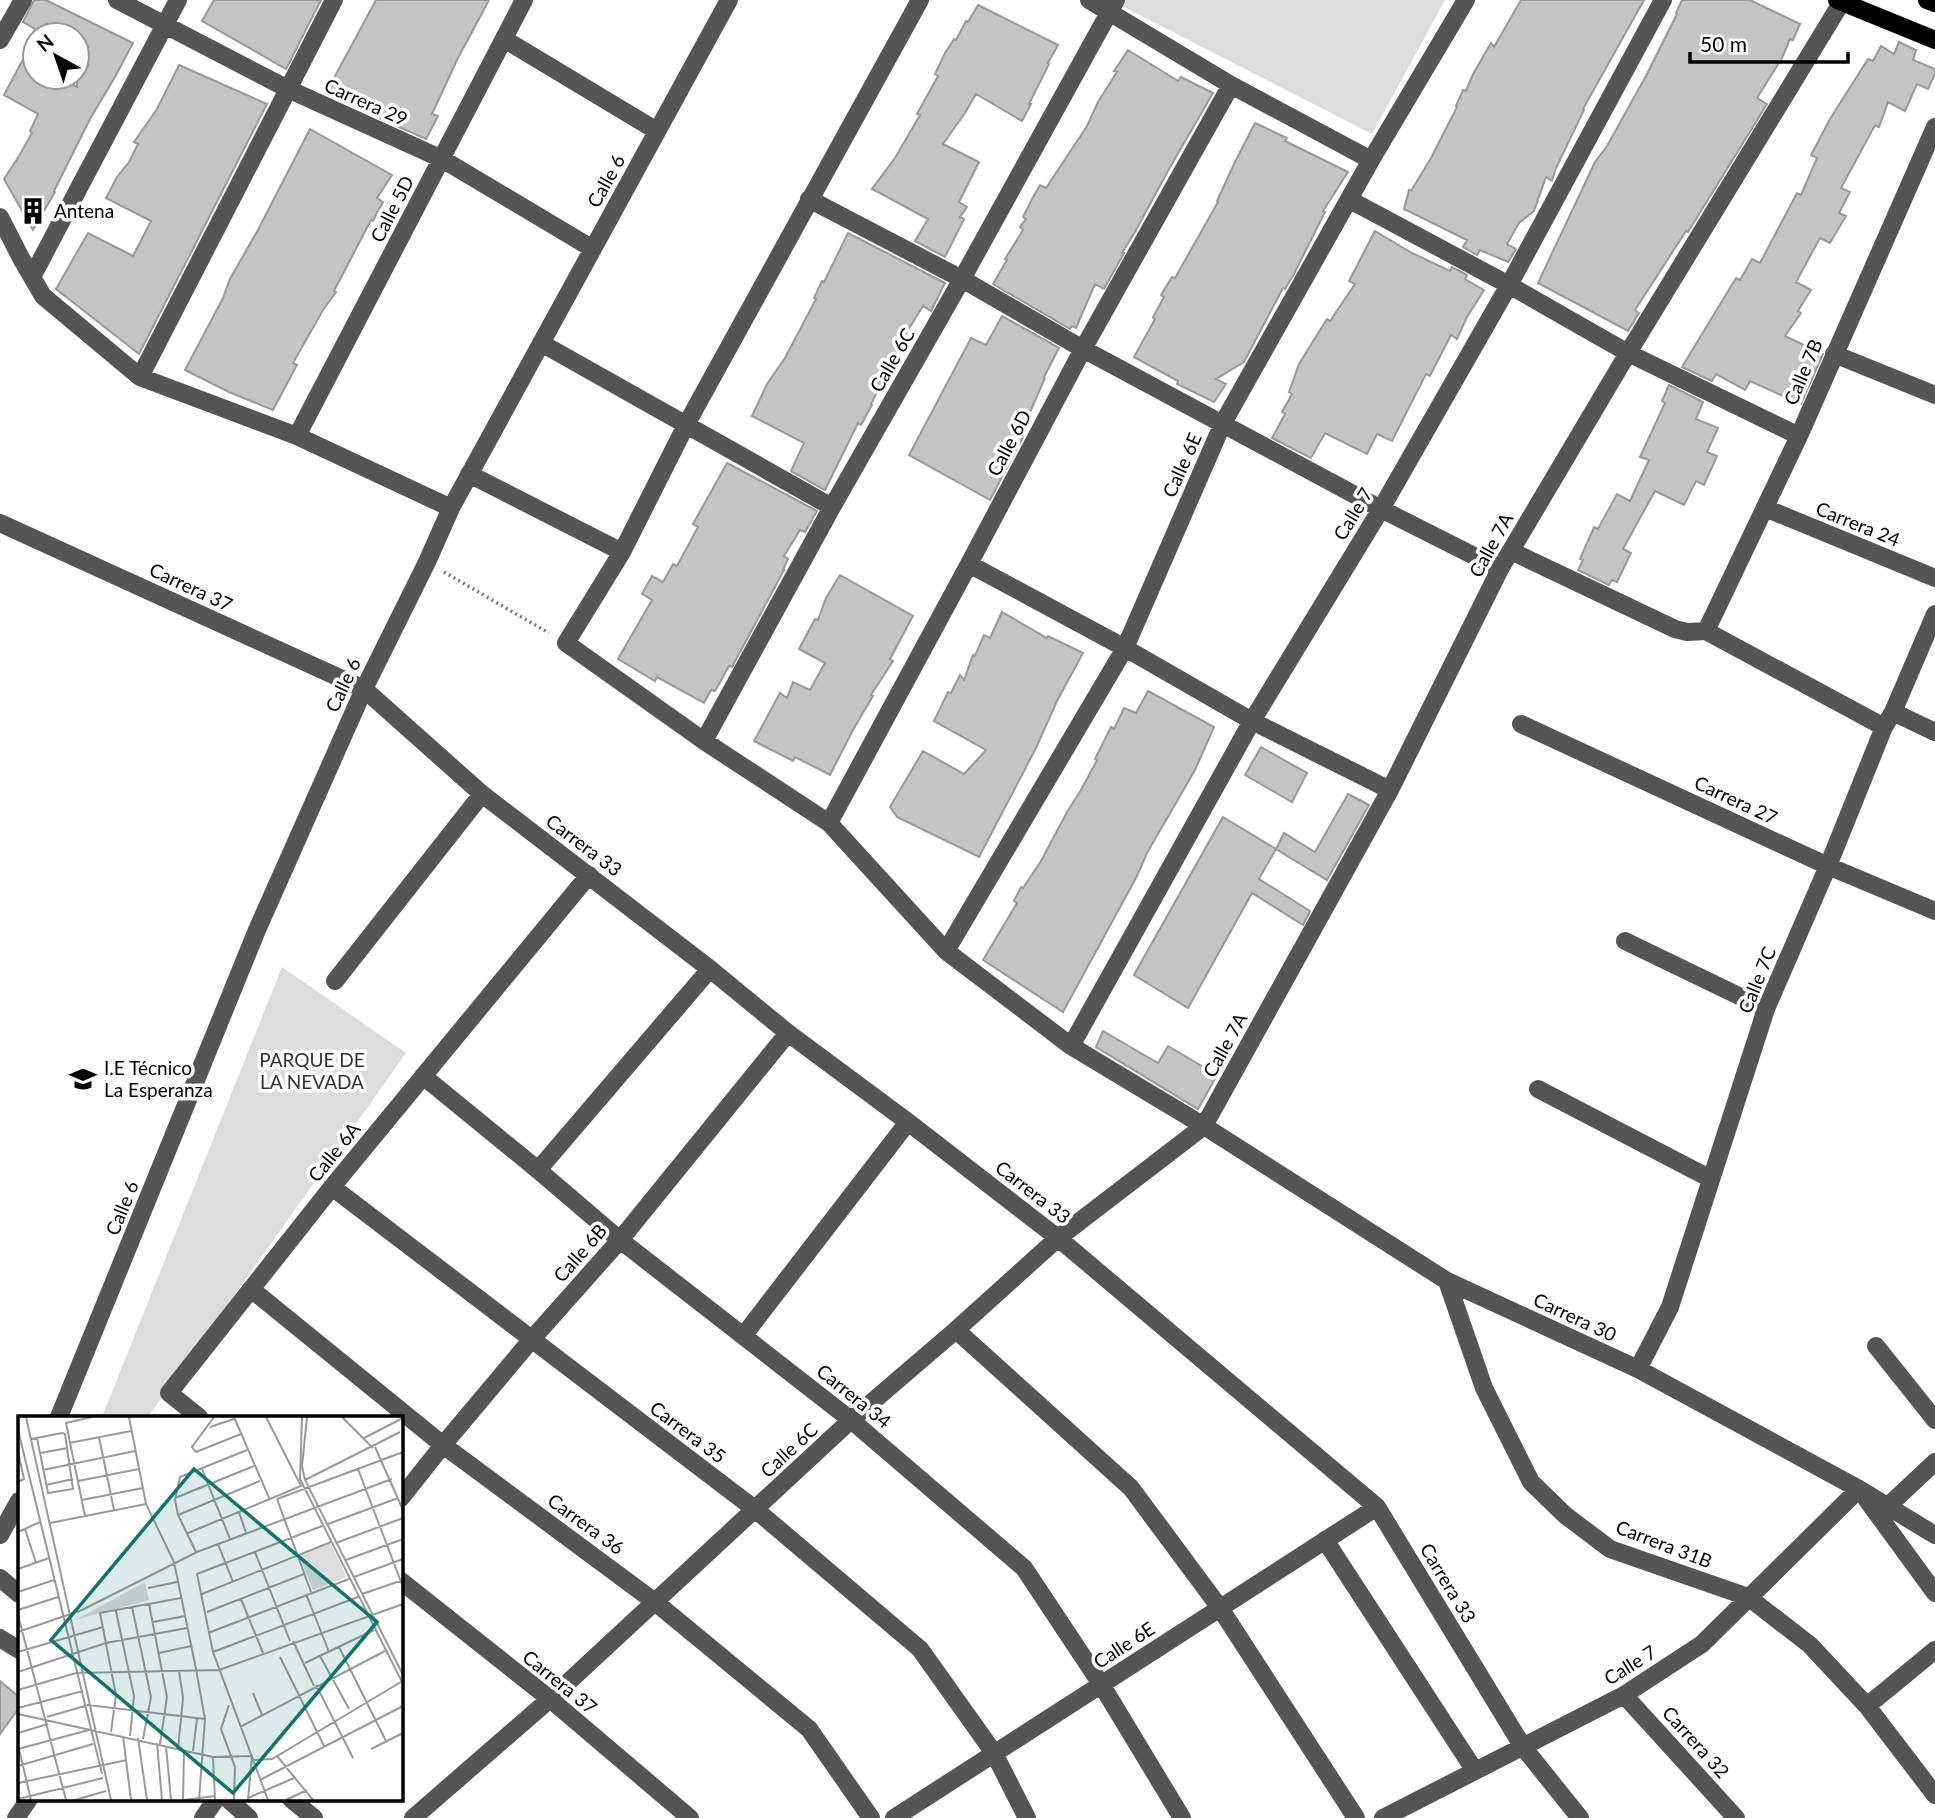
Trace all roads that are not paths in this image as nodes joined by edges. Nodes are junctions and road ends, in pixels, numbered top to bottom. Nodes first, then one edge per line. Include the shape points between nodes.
1 (23, 0) edge
2 (117, 0) edge
3 (178, 0) edge
4 (334, 0) edge
5 (524, 0) edge
6 (729, 0) edge
7 (920, 0) edge
8 (1089, 0) edge
9 (1466, 0) edge
10 (1663, 0) edge
11 (1927, 0) edge
12 (1841, 1) edge
13 (1935, 3) edge
14 (1113, 6) edge
15 (165, 24) junction
16 (504, 39) junction
17 (0, 40) edge
18 (1935, 40) edge
19 (1231, 85) junction
20 (288, 89) junction
21 (1935, 127) edge
22 (657, 131) junction
23 (442, 159) junction
24 (1371, 160) junction
25 (809, 199) junction
26 (1350, 200) junction
27 (0, 217) edge
28 (593, 249) junction
29 (32, 277) junction
30 (962, 279) junction
31 (1509, 285) junction
32 (541, 343) junction
33 (1083, 349) junction
34 (1628, 354) junction
35 (1834, 354) junction
36 (140, 377) junction
37 (1935, 395) edge
38 (1223, 423) junction
39 (686, 425) junction
40 (298, 436) junction
41 (1799, 436) junction
42 (469, 474) junction
43 (832, 507) junction
44 (451, 508) junction
45 (1765, 508) junction
46 (1381, 509) junction
47 (0, 523) edge
48 (1511, 551) junction
49 (622, 552) junction
50 (970, 564) junction
51 (1500, 569) junction
52 (1935, 578) edge
53 (1935, 614) edge
54 (1706, 631) junction
55 (1125, 648) junction
56 (364, 689) junction
57 (1888, 720) junction
58 (1252, 721) junction
59 (1521, 724) dead end
60 (1935, 732) edge
61 (704, 741) junction
62 (1390, 790) junction
63 (482, 794) junction
64 (829, 823) junction
65 (1828, 866) junction
66 (589, 875) junction
67 (1935, 911) edge
68 (1625, 942) dead end
69 (946, 951) junction
70 (710, 969) junction
71 (335, 981) dead end
72 (1766, 1009) junction
73 (788, 1033) junction
74 (1071, 1046) junction
75 (423, 1076) junction
76 (1538, 1089) dead end
77 (908, 1122) junction
78 (1204, 1126) junction
79 (538, 1170) junction
80 (1711, 1179) junction
81 (332, 1187) junction
82 (1058, 1238) junction
83 (620, 1240) junction
84 (1447, 1281) junction
85 (251, 1289) junction
86 (956, 1330) junction
87 (744, 1335) junction
88 (532, 1339) junction
89 (1876, 1346) dead end
90 (1638, 1370) junction
91 (59, 1416) edge
92 (198, 1416) edge
93 (851, 1420) junction
94 (1935, 1420) edge
95 (443, 1445) junction
96 (1935, 1462) edge
97 (1858, 1489) junction
98 (402, 1497) edge
99 (18, 1503) edge
100 (1888, 1506) junction
101 (1377, 1507) junction
102 (756, 1510) junction
103 (0, 1535) edge
104 (1935, 1535) edge
105 (1325, 1540) junction
106 (0, 1578) edge
107 (402, 1582) edge
108 (18, 1593) edge
109 (1935, 1593) edge
110 (1748, 1597) junction
111 (655, 1602) junction
112 (1220, 1608) junction
113 (0, 1638) edge
114 (18, 1649) edge
115 (1935, 1650) edge
116 (1101, 1685) junction
117 (1624, 1695) junction
118 (550, 1699) junction
119 (1867, 1706) junction
120 (1523, 1747) junction
121 (994, 1754) junction
122 (1475, 1771) junction
123 (1935, 1795) edge
124 (28, 1800) edge
125 (215, 1800) edge
126 (229, 1800) edge
127 (292, 1800) edge
128 (1409, 1812) edge
129 (16, 1818) edge
130 (202, 1818) edge
131 (249, 1818) edge
132 (314, 1818) edge
133 (413, 1818) edge
134 (690, 1818) edge
135 (871, 1818) edge
136 (894, 1818) edge
137 (1027, 1818) edge
138 (1182, 1818) edge
139 (1356, 1818) edge
140 (1383, 1818) edge
141 (1580, 1818) edge
142 (1736, 1818) edge

1 - 17 street
2 - 15 street, Carrera 29
3 - 15 street
4 - 20 street
5 - 16 street, Calle 5D
6 - 22 street, Calle 6
7 - 25 street
8 - 14 street
9 - 24 street, Calle 6E
10 - 31 street, Calle 7
11 - 13 main road
12 - 18 main road
12 - 34 street, Calle 7A
14 - 19 street
14 - 30 street, Calle 6C
15 - 20 street, Carrera 29
15 - 29 street
16 - 22 street
16 - 23 street, Calle 5D
19 - 24 street
19 - 33 street, Calle 6D
20 - 23 street, Carrera 29
20 - 36 street
21 - 35 street, Calle 7B
22 - 28 street, Calle 6
23 - 28 street, Carrera 29
23 - 40 street, Calle 5D
24 - 26 street, Calle 6E
25 - 30 street
25 - 39 street
26 - 31 street
26 - 38 street, Calle 6E
27 - 29 street
28 - 32 street, Calle 6
29 - 36 street via 43,296
30 - 33 street
30 - 43 street, Calle 6C
31 - 34 street
31 - 46 street, Calle 7
32 - 39 street
32 - 42 street, Calle 6
33 - 38 street
33 - 50 street, Calle 6D
34 - 41 street
34 - 48 street, Calle 7A
35 - 37 street
35 - 41 street, Calle 7B
36 - 40 street
38 - 46 street
38 - 55 street, Calle 6E
39 - 43 street
39 - 49 street
40 - 44 street
41 - 45 street, Calle 7B
42 - 44 street, Calle 6
42 - 49 street
43 - 61 street, Calle 6C
44 - 56 street, Calle 6
45 - 52 street, Carrera 24
45 - 54 street, Calle 7B
46 - 51 street
46 - 58 street, Calle 7
47 - 56 street, Carrera 37
48 - 51 street, Calle 7A
48 - 54 street via 1675,629
49 - 61 street, Carrera 30 via 566,643
50 - 55 street
50 - 64 street, Calle 6D
51 - 62 street, Calle 7A
53 - 57 street, Calle 7C
54 - 57 street
55 - 58 street
55 - 69 street, Calle 6E
56 - 63 street, Carrera 33
56 - 91 street, Calle 6 via 257,930
57 - 60 street
57 - 65 street, Calle 7C
58 - 62 street
58 - 74 street, Calle 7
59 - 65 street, Carrera 27
61 - 64 street, Carrera 30
62 - 78 street, Calle 7A
63 - 66 street, Carrera 33
63 - 71 street
64 - 69 street, Carrera 30
65 - 67 street, Carrera 27
65 - 72 street, Calle 7C
66 - 70 street, Carrera 33
66 - 75 street, Calle 6A
68 - 72 street
69 - 74 street, Carrera 30
70 - 73 street, Carrera 33
70 - 79 street
72 - 80 street, Calle 7C
73 - 77 street, Carrera 33
73 - 83 street, Calle 6B
74 - 78 street, Carrera 30
75 - 79 street, Carrera 34
75 - 81 street, Calle 6A
76 - 80 street
77 - 82 street, Carrera 33
77 - 87 street
78 - 82 street, Calle 6C
78 - 84 street, Carrera 30
79 - 83 street, Carrera 34
80 - 90 street, Calle 7C via 1670,1307
81 - 85 street, Calle 6A
81 - 88 street, Carrera 35
82 - 86 street, Calle 6C
82 - 101 street, Carrera 33
83 - 87 street, Carrera 34
83 - 88 street, Calle 6B
84 - 90 street, Carrera 30
84 - 110 street, Carrera 31B via 1483,1388 1531,1482 1565,1516 1610,1549
85 - 92 street, Calle 6A via 169,1393
85 - 95 street, Carrera 36
86 - 93 street, Calle 6C
86 - 112 street via 1131,1488
87 - 93 street, Carrera 34
88 - 95 street, Calle 6B
88 - 102 street, Carrera 35
89 - 94 street
90 - 97 street, Carrera 30
93 - 102 street, Calle 6C
93 - 116 street, Carrera 34 via 1024,1568
95 - 98 street, Calle 6B
95 - 111 street, Carrera 36
96 - 100 street
97 - 100 street, Carrera 30
97 - 109 street
97 - 110 street, Calle 7
99 - 103 street
100 - 104 street, Carrera 30
101 - 105 street, Calle 6E
101 - 120 street, Carrera 33
102 - 111 street, Calle 6C
102 - 121 street, Carrera 35 via 919,1649
105 - 112 street, Calle 6E
105 - 122 street
106 - 108 street
107 - 118 street, Carrera 37
110 - 117 street, Calle 7 via 1702,1644
110 - 119 street, Carrera 31B via 1810,1645
111 - 118 street, Calle 6C
111 - 135 street, Carrera 36 via 809,1729
112 - 116 street, Calle 6E
112 - 139 street
113 - 114 street
115 - 119 street
116 - 121 street, Calle 6E
116 - 138 street, Carrera 34
117 - 120 street, Calle 7
117 - 142 street, Carrera 32
118 - 133 street, Calle 6C
118 - 134 street, Carrera 37
119 - 123 street, Carrera 31B
120 - 122 street, Calle 7
120 - 141 street, Carrera 33
121 - 136 street, Calle 6E
121 - 137 street, Carrera 35
122 - 128 street, Calle 7
124 - 129 street
125 - 130 street
126 - 131 street
127 - 132 street
128 - 140 street, Calle 7

